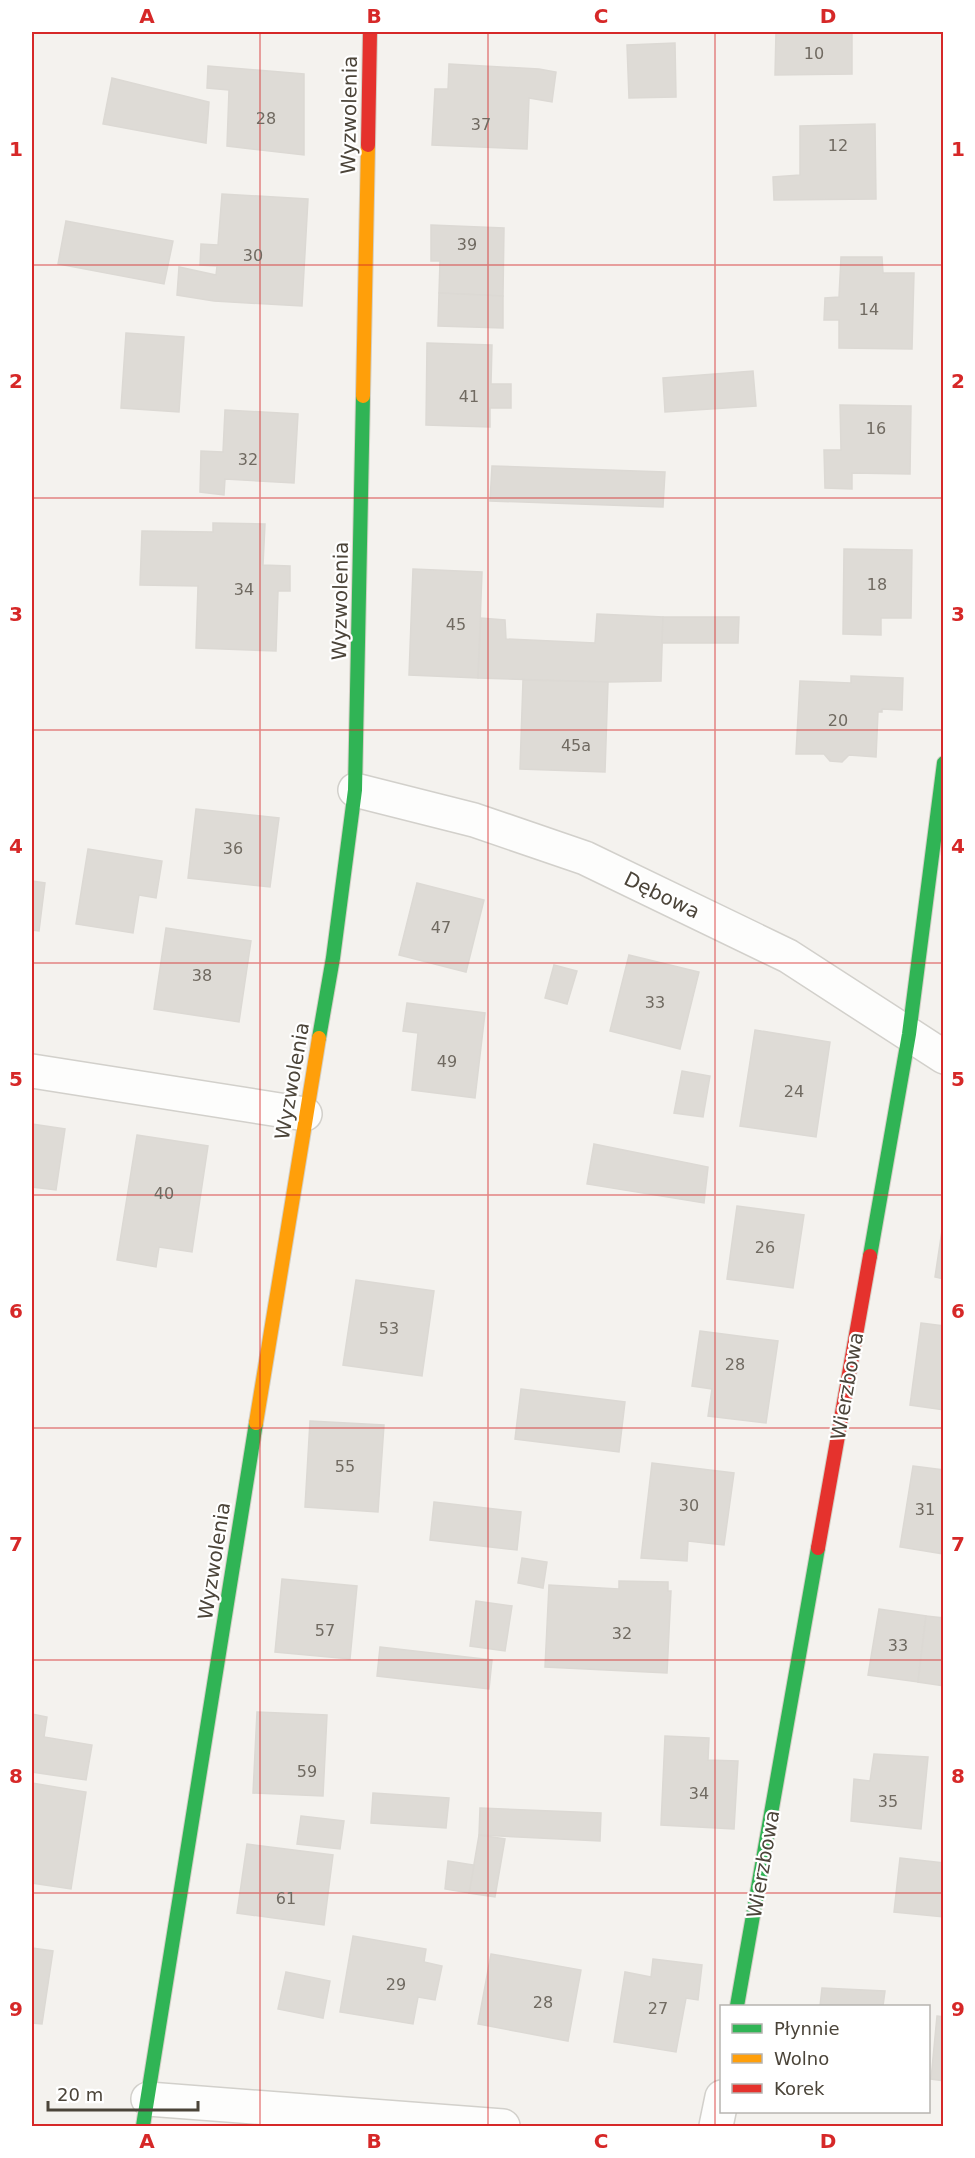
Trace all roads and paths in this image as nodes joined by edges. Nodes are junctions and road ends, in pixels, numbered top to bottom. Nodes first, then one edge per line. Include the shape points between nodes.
1 (370, 32) edge
2 (944, 763) edge
3 (355, 790) junction
4 (909, 1034) junction
5 (944, 1057) edge
6 (32, 1071) edge
7 (305, 1114) junction
8 (737, 2005) edge
9 (720, 2107) edge
10 (145, 2113) edge
11 (503, 2127) edge
12 (716, 2127) edge

1 - 3 street, Wyzwolenia
2 - 4 street, Wierzbowa
3 - 4 street, Dębowa via 474,820 585,858 788,956
3 - 7 street, Wyzwolenia via 333,958
4 - 5 street, Dębowa
4 - 8 street, Wierzbowa
6 - 7 street
7 - 10 street, Wyzwolenia
9 - 12 street
10 - 11 street

